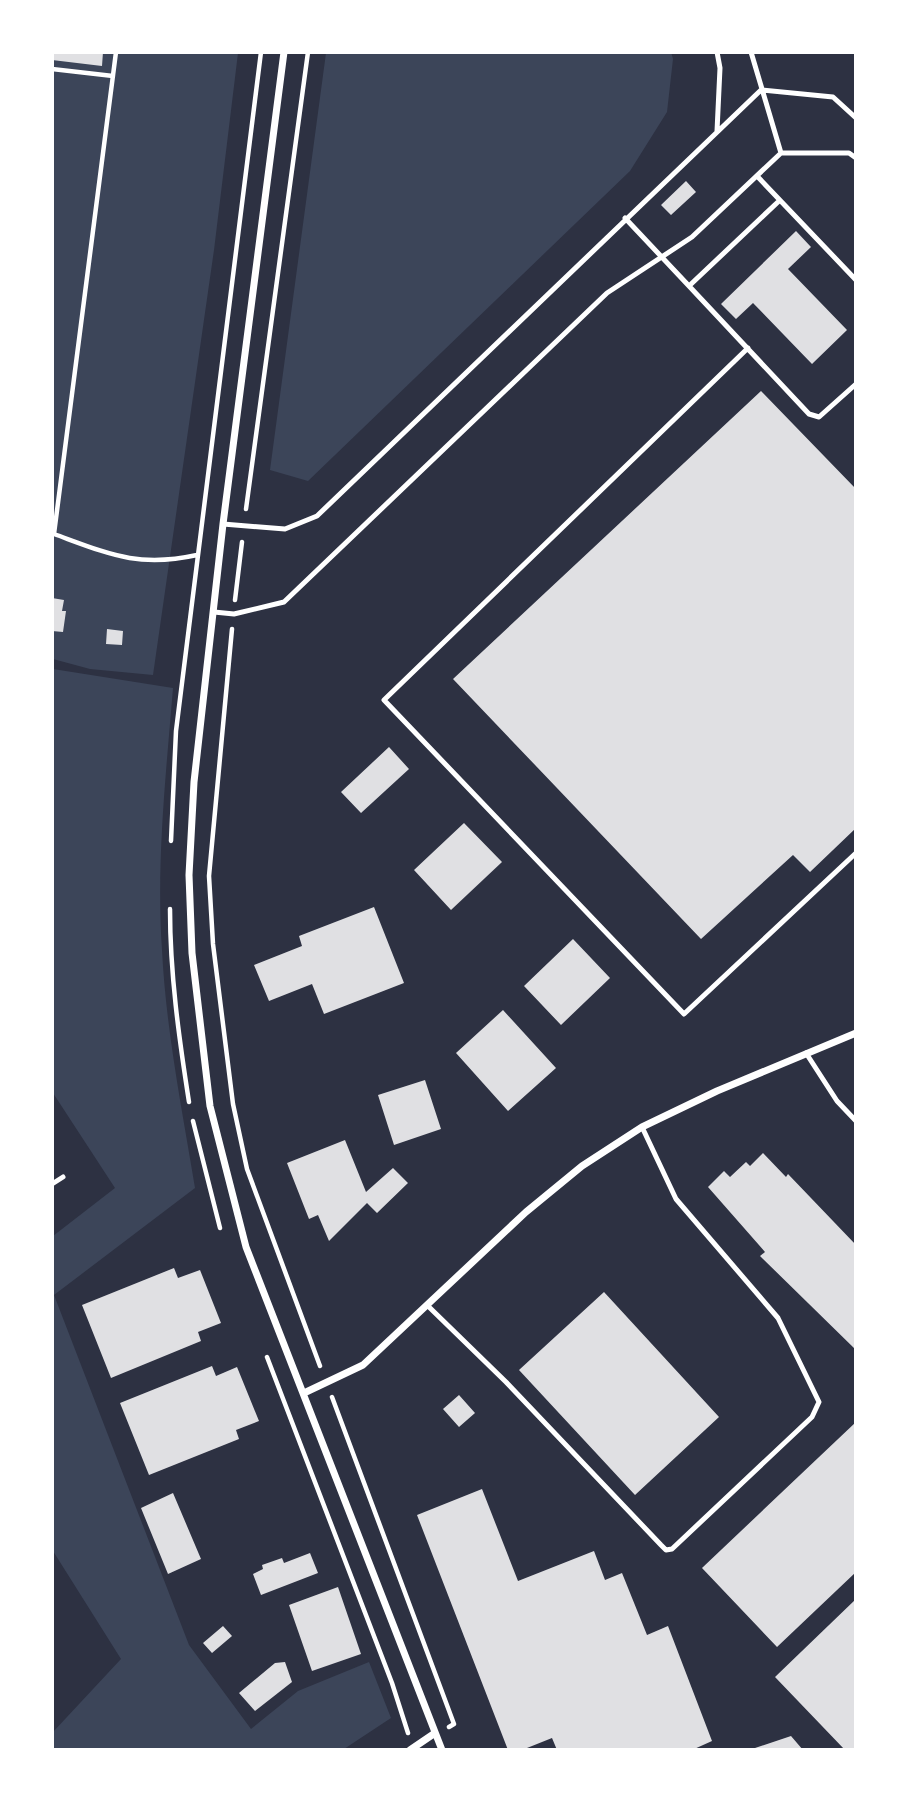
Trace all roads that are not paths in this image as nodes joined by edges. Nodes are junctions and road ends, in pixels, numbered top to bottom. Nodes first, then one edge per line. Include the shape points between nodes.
1 (284, 52) edge
2 (717, 52) edge
3 (751, 52) edge
4 (761, 90) junction
5 (856, 118) edge
6 (718, 131) junction
7 (781, 153) junction
8 (856, 158) edge
9 (757, 176) junction
10 (779, 201) junction
11 (625, 218) junction
12 (661, 257) junction
13 (856, 280) edge
14 (689, 286) junction
15 (748, 348) junction
16 (856, 384) edge
17 (223, 524) junction
18 (214, 612) junction
19 (856, 853) edge
20 (856, 1033) edge
21 (806, 1054) junction
22 (856, 1121) edge
23 (642, 1127) junction
24 (63, 1177) dead end
25 (52, 1184) edge
26 (429, 1307) junction
27 (304, 1393) junction
28 (435, 1733) junction
29 (411, 1749) edge
30 (442, 1749) edge

1 - 17 street
2 - 6 lane
3 - 4 lane
4 - 5 lane via 833,97
4 - 6 lane
4 - 7 lane
6 - 11 lane
7 - 8 lane via 849,153
7 - 9 lane
9 - 10 lane
9 - 12 lane via 692,237
10 - 13 lane
10 - 14 lane
11 - 12 lane
11 - 17 lane via 317,516 285,529
12 - 14 lane
12 - 18 lane via 607,293 284,602 234,614
14 - 15 lane
15 - 16 lane via 809,414 819,417
15 - 19 lane via 384,701 684,1014
17 - 18 street
18 - 27 street via 194,782 189,876 192,953 210,1106 228,1181 246,1247
20 - 21 street
21 - 22 lane via 836,1101
21 - 23 street
23 - 26 street via 535,1204
23 - 26 lane via 677,1199 778,1318 819,1402 812,1417 672,1549 666,1550
24 - 25 lane
26 - 27 street via 363,1365
27 - 28 street
28 - 29 street
28 - 30 street

